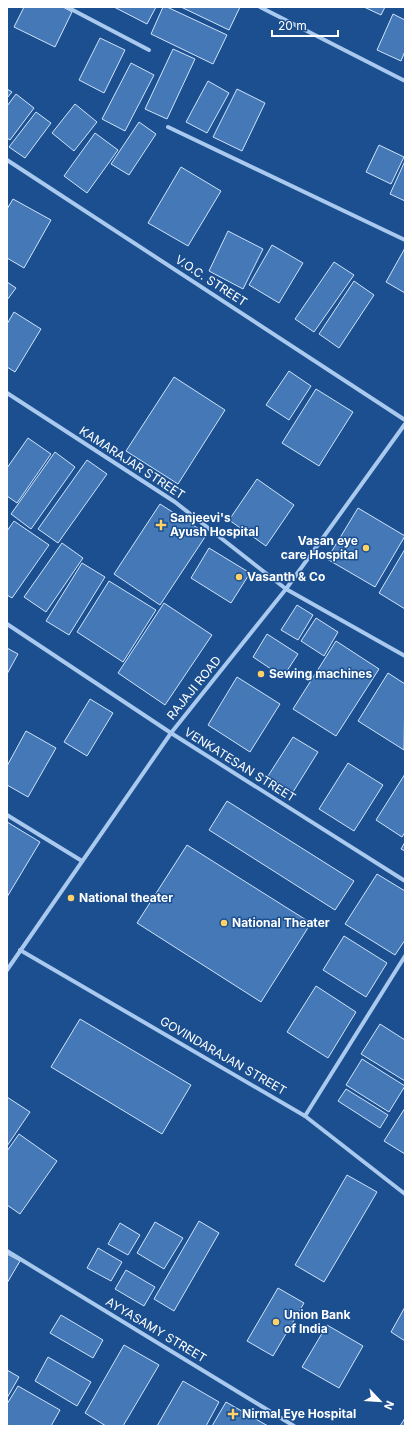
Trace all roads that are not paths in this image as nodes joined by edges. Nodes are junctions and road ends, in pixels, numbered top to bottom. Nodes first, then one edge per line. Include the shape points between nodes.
1 (67, 7) edge
2 (260, 7) edge
3 (150, 50) dead end
4 (405, 81) edge
5 (168, 127) dead end
6 (7, 160) edge
7 (405, 240) edge
8 (7, 393) edge
9 (405, 420) edge
10 (405, 424) edge
11 (286, 589) junction
12 (7, 624) edge
13 (405, 656) edge
14 (171, 733) junction
15 (7, 815) edge
16 (82, 861) junction
17 (405, 881) edge
18 (20, 950) junction
19 (405, 956) edge
20 (7, 970) edge
21 (305, 1116) junction
22 (405, 1194) edge
23 (7, 1251) edge
24 (293, 1426) edge

1 - 3 street
2 - 4 street
5 - 7 street
6 - 9 street, V.O.C. STREET
8 - 11 street, KAMARAJAR STREET via 175,502
10 - 11 street, RAJAJI ROAD
11 - 13 street, KAMARAJAR STREET
11 - 14 street, RAJAJI ROAD
12 - 14 street, VENKATESAN STREET
14 - 16 street, RAJAJI ROAD
14 - 17 street, VENKATESAN STREET
15 - 16 street
16 - 18 street, RAJAJI ROAD
18 - 20 street, RAJAJI ROAD
18 - 21 street, GOVINDARAJAN STREET
19 - 21 street
21 - 22 street, GOVINDARAJAN STREET
23 - 24 street, AYYASAMY STREET

